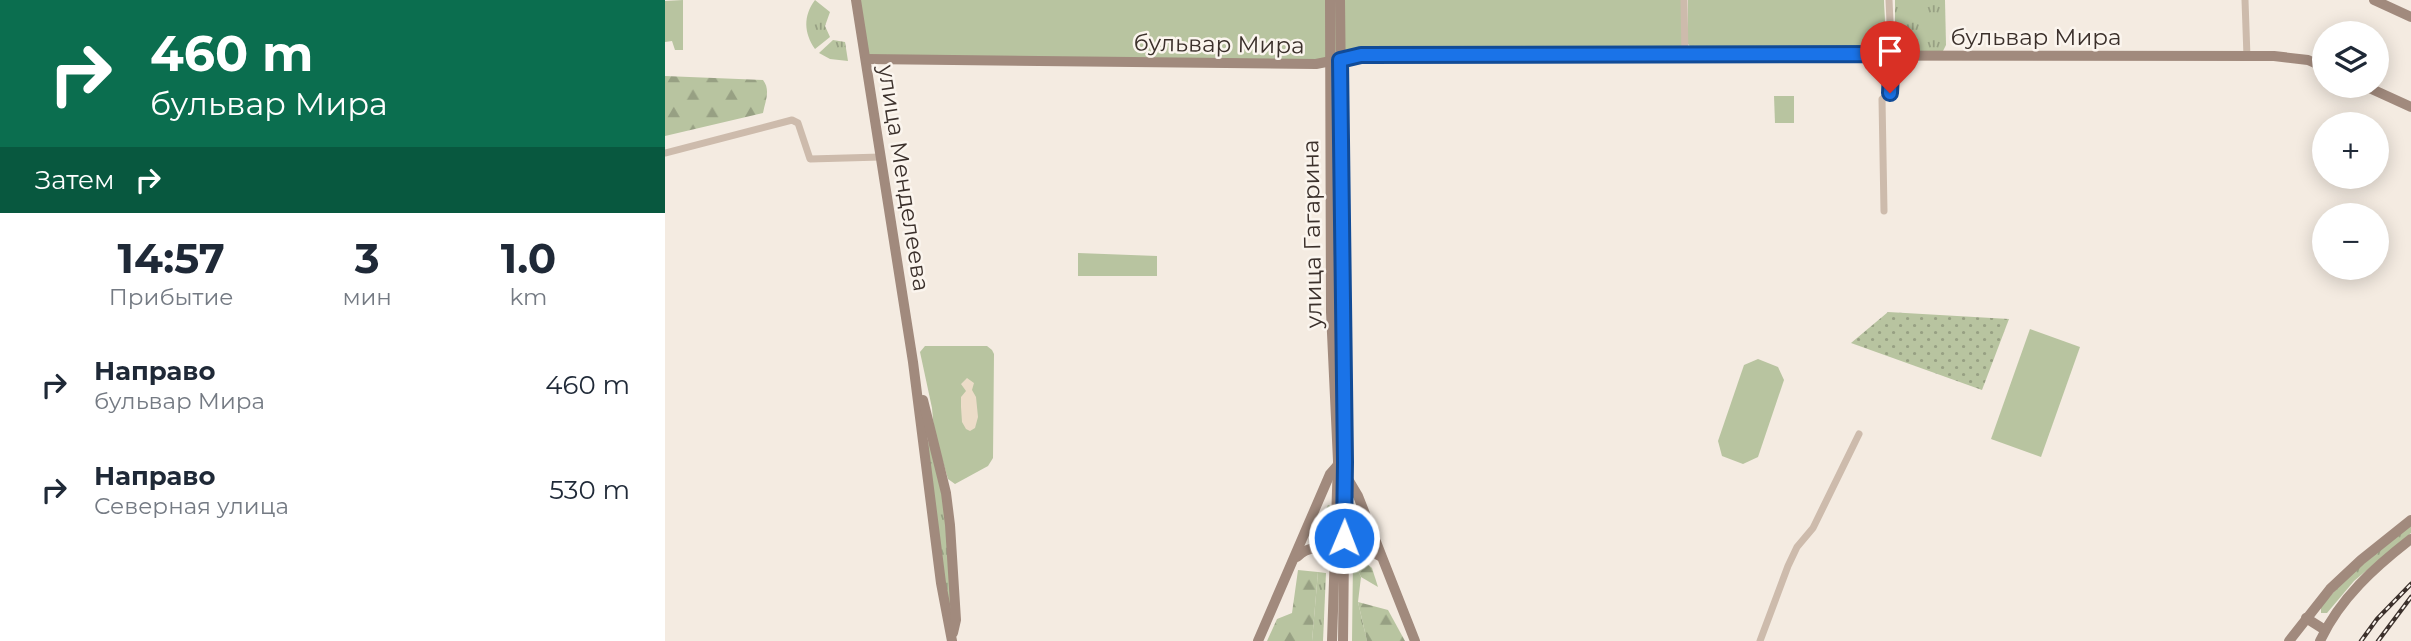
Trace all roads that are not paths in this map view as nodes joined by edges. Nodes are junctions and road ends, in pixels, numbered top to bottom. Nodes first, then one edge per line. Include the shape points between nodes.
1 (856, 0) edge
2 (1330, 0) edge
3 (1340, 0) edge
4 (1684, 0) edge
5 (1889, 0) edge
6 (2245, 0) edge
7 (2374, 0) edge
8 (2411, 17) edge
9 (1892, 54) junction
10 (1685, 56) junction
11 (2247, 57) junction
12 (866, 59) junction
13 (1335, 61) junction
14 (2312, 63) edge
15 (2389, 97) edge
16 (2411, 107) edge
17 (665, 153) edge
18 (881, 157) junction
19 (1884, 211) dead end
20 (913, 362) junction
21 (1859, 434) dead end
22 (1341, 470) junction
23 (2411, 520) edge
24 (2411, 538) edge
25 (1380, 556) junction
26 (1294, 560) junction
27 (1340, 560) junction
28 (2304, 621) junction
29 (2325, 630) junction
30 (952, 639) edge
31 (1258, 641) edge
32 (1332, 641) edge
33 (1343, 641) edge
34 (1415, 641) edge
35 (1760, 641) edge
36 (2291, 641) edge
37 (2319, 641) edge

1 - 12 main road, улица Менделеева
2 - 13 main road, улица Гагарина
3 - 13 main road, улица Гагарина
4 - 10 street
5 - 9 street
6 - 11 street
7 - 8 main road
9 - 10 main road, бульвар Мира
9 - 11 main road, бульвар Мира
9 - 19 street via 1890,93 1882,99
10 - 13 main road, бульвар Мира via 1375,54
11 - 14 main road, бульвар Мира via 2296,58
12 - 13 main road, бульвар Мира
12 - 18 main road, улица Менделеева
13 - 22 main road, улица Гагарина via 1331,312
15 - 16 main road
17 - 18 street via 792,121 798,123 810,159
18 - 20 main road, улица Менделеева
20 - 30 main road, улица Менделеева
20 - 30 main road, улица Менделеева via 949,514 956,620
21 - 35 street via 1813,528 1788,566
22 - 25 main road, улица Гагарина via 1358,496
22 - 26 main road via 1330,474
22 - 27 main road, улица Гагарина
23 - 28 main road via 2345,574
24 - 29 main road via 2371,572
25 - 27 main road via 1358,544
25 - 34 main road, улица Гагарина
26 - 27 main road via 1313,548
26 - 31 main road
27 - 32 main road, улица Гагарина
27 - 33 main road, улица Гагарина
28 - 29 main road
28 - 36 main road
29 - 37 main road

